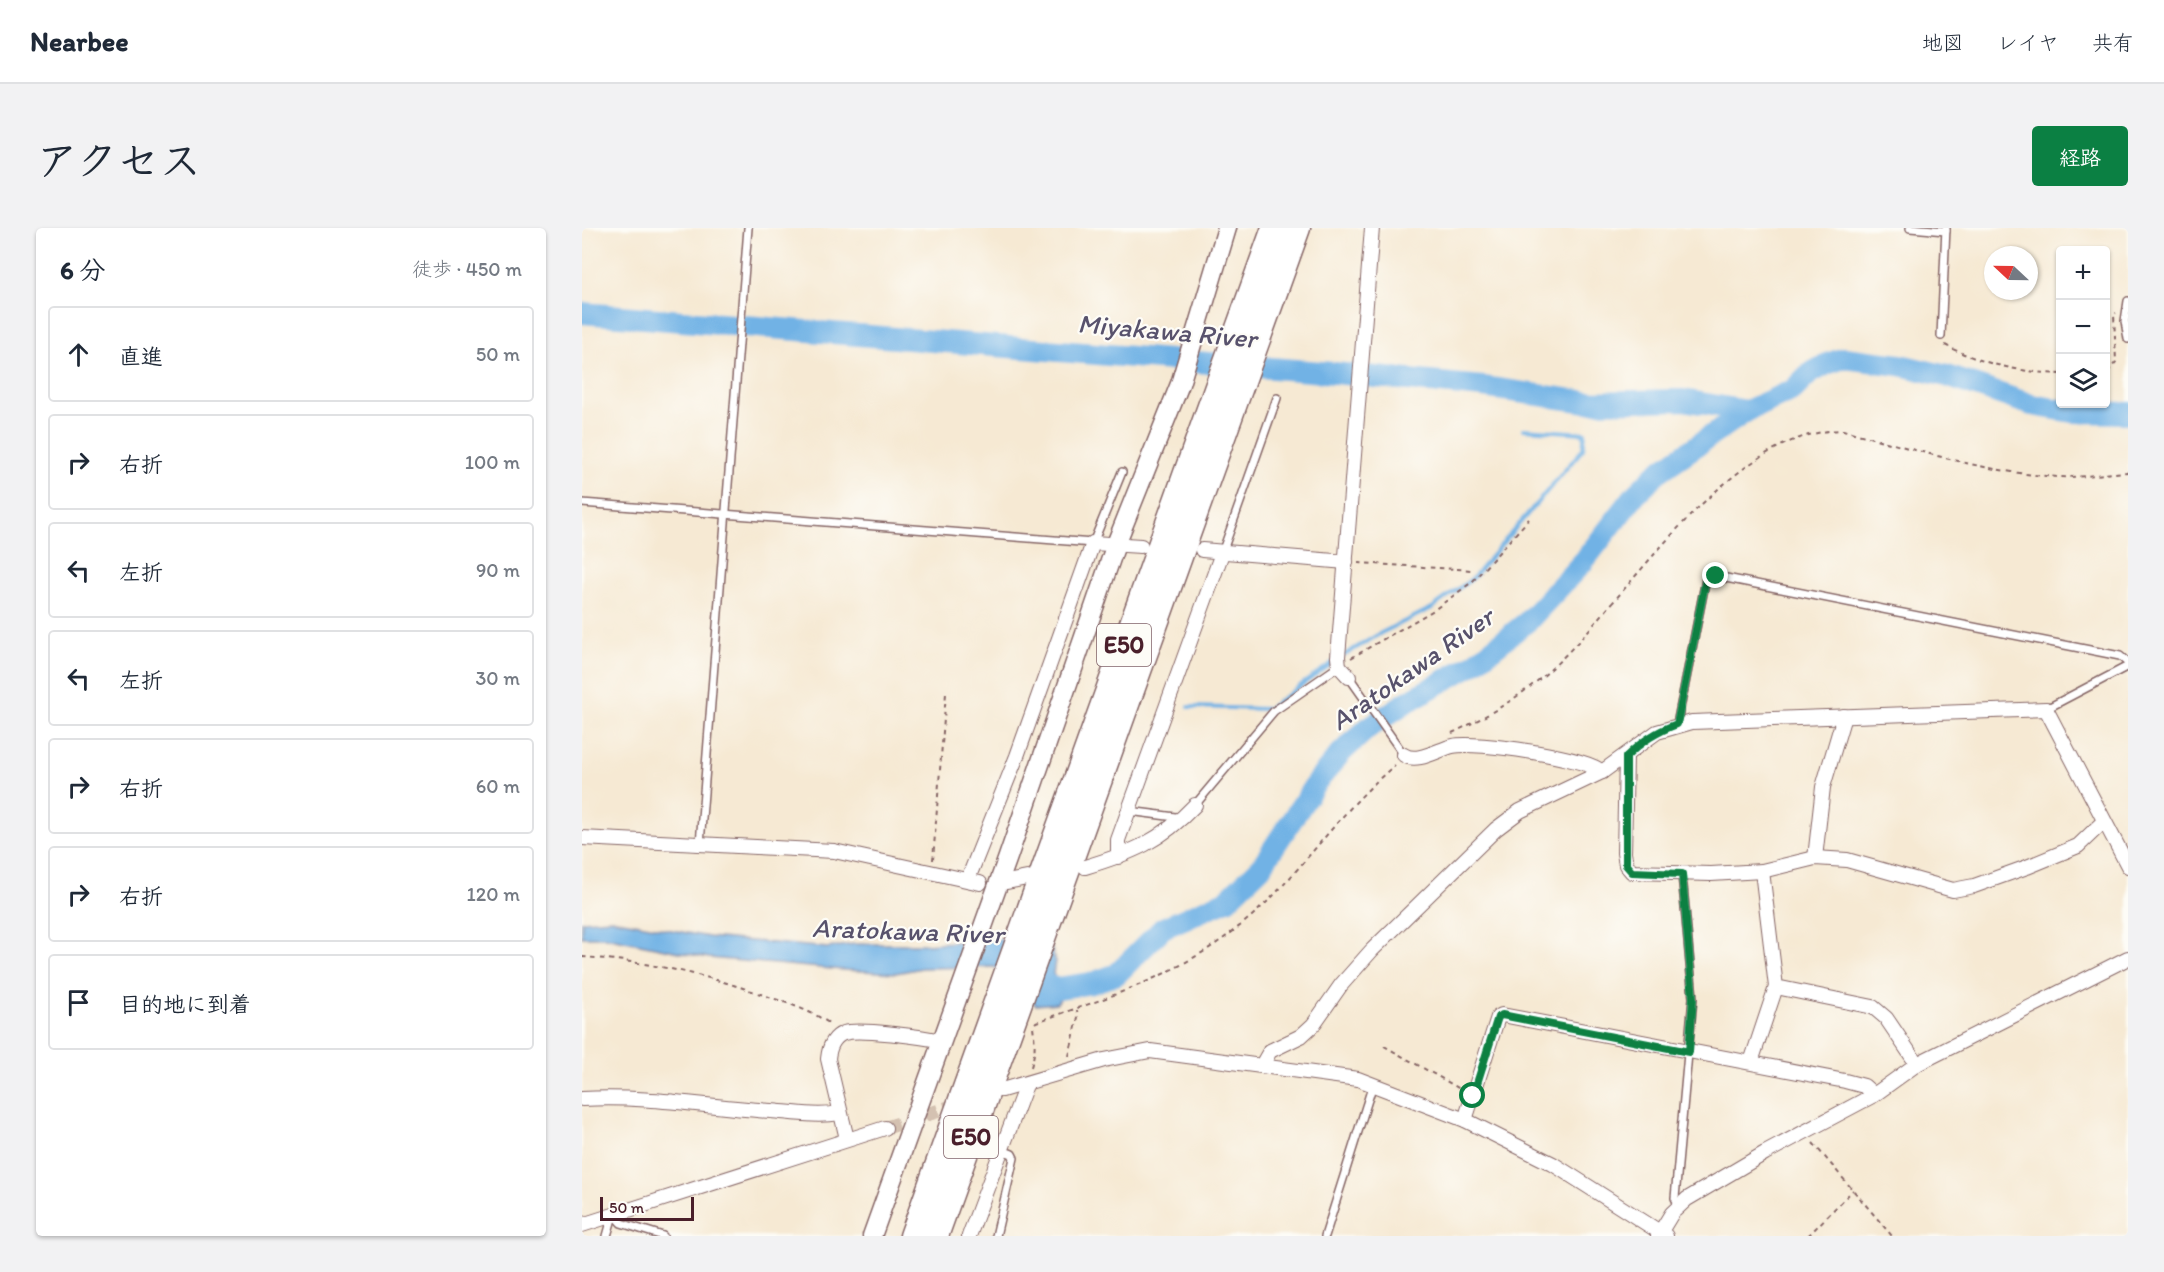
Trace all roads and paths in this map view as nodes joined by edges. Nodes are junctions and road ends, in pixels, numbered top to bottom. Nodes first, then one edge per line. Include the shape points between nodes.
1 (748, 228) edge
2 (1227, 228) edge
3 (1274, 228) edge
4 (1298, 228) edge
5 (1372, 228) edge
6 (1910, 228) edge
7 (1946, 229) edge
8 (2128, 305) edge
9 (1248, 334) junction
10 (1941, 336) joint
11 (2128, 339) edge
12 (2110, 369) edge
13 (2056, 374) edge
14 (1225, 396) junction
15 (1277, 398) dead end
16 (1122, 472) dead end
17 (2128, 472) edge
18 (582, 504) edge
19 (726, 515) junction
20 (1528, 519) dead end
21 (1093, 543) junction
22 (1116, 544) junction
23 (1141, 546) dead end
24 (1202, 550) dead end
25 (1222, 552) junction
26 (1346, 562) junction
27 (1472, 570) dead end
28 (2128, 664) edge
29 (1339, 666) junction
30 (1349, 677) joint
31 (946, 693) dead end
32 (2046, 709) junction
33 (1844, 716) junction
34 (1677, 724) junction
35 (1443, 737) dead end
36 (1406, 757) junction
37 (1626, 757) junction
38 (1602, 772) junction
39 (1195, 805) joint
40 (1129, 811) junction
41 (1183, 818) junction
42 (2103, 822) junction
43 (582, 838) edge
44 (700, 844) junction
45 (1118, 857) junction
46 (1815, 858) junction
47 (2128, 866) edge
48 (1085, 867) dead end
49 (931, 870) junction
50 (1762, 870) junction
51 (1682, 874) junction
52 (1006, 882) dead end
53 (1030, 887) junction
54 (582, 957) edge
55 (2128, 958) edge
56 (1776, 987) junction
57 (1076, 1008) junction
58 (944, 1035) junction
59 (837, 1037) junction
60 (1384, 1046) dead end
61 (1689, 1052) junction
62 (1751, 1062) junction
63 (1917, 1064) junction
64 (1262, 1065) junction
65 (1071, 1071) junction
66 (1373, 1084) junction
67 (1026, 1085) junction
68 (1002, 1090) dead end
69 (1874, 1095) junction
70 (1473, 1096) junction
71 (582, 1099) edge
72 (840, 1113) junction
73 (1465, 1120) junction
74 (885, 1128) tunnel mouth
75 (1806, 1132) junction
76 (847, 1139) junction
77 (1002, 1150) junction
78 (1854, 1190) junction
79 (1679, 1205) junction
80 (613, 1215) junction
81 (582, 1224) edge
82 (1662, 1234) edge
83 (607, 1236) edge
84 (663, 1236) edge
85 (872, 1236) edge
86 (912, 1236) edge
87 (936, 1236) edge
88 (969, 1236) edge
89 (996, 1236) edge
90 (1325, 1236) edge
91 (1808, 1236) edge
92 (1892, 1236) edge

1 - 19 lane
2 - 22 street via 1180,384
3 - 9 highway, E50
4 - 9 highway, E50
5 - 26 street
6 - 7 lane
7 - 10 lane
8 - 11 lane
8 - 12 path via 2114,314 2116,362
9 - 14 highway, E50
10 - 13 path via 1946,345 1984,362 2026,372
14 - 53 highway, E50
14 - 87 highway, E50 via 1060,890
15 - 25 lane
16 - 21 lane
17 - 35 path via 2062,477 2017,473 1843,430 1800,435 1723,484 1690,514 1550,671 1504,706
18 - 19 lane
19 - 21 lane
19 - 44 lane
20 - 29 path via 1472,582 1434,610
21 - 22 street
21 - 49 street via 974,881
22 - 23 street
22 - 58 street
24 - 25 street
25 - 26 street
25 - 40 street
26 - 27 path
26 - 29 street
28 - 32 lane
28 - 34 lane via 2120,656 1716,576 1706,579
29 - 30 street
29 - 39 lane via 1274,711
30 - 36 lane
31 - 49 path
32 - 33 street
32 - 42 street
33 - 34 street
33 - 46 street via 1823,787
34 - 37 street via 1657,732
36 - 38 street via 1451,746 1485,745 1571,760
36 - 57 path via 1339,819 1273,896 1214,944 1149,983
37 - 38 street
37 - 51 street via 1626,865 1632,872
38 - 64 street via 1520,811 1496,829 1372,950 1313,1025 1301,1036 1270,1051
39 - 41 street
40 - 41 lane
40 - 45 street
41 - 45 street via 1165,834
42 - 46 street via 2078,846 1974,886 1953,890 1847,860
42 - 47 street
43 - 44 street
44 - 49 street via 834,851
45 - 48 street
46 - 50 street
50 - 51 street
50 - 56 street
51 - 61 lane via 1693,998
52 - 53 street
53 - 86 highway, E50 via 981,1043
54 - 59 path via 655,966 745,988 821,1017 832,1025
55 - 63 street
56 - 62 street
56 - 63 street via 1873,1007 1886,1018
57 - 65 path via 1078,1018 1069,1054
57 - 67 path via 1033,1026 1037,1039
58 - 59 street via 853,1032
58 - 85 street
59 - 72 street via 830,1046 828,1059
60 - 70 path
61 - 62 street
61 - 70 street via 1502,1015 1498,1017
61 - 79 lane via 1675,1198
62 - 69 street via 1864,1086
63 - 69 street
64 - 65 street via 1150,1052
64 - 66 street
65 - 67 street
66 - 73 street
66 - 90 lane
67 - 68 street
67 - 77 street
69 - 75 street
70 - 73 street
71 - 72 street via 656,1099 748,1110
72 - 76 street
73 - 82 street via 1553,1164
74 - 76 street
75 - 78 path
75 - 79 street
76 - 80 street
77 - 88 street
77 - 89 lane via 1014,1158
78 - 91 path
78 - 92 path
79 - 82 street
80 - 81 street
80 - 83 lane
80 - 84 lane via 621,1223

